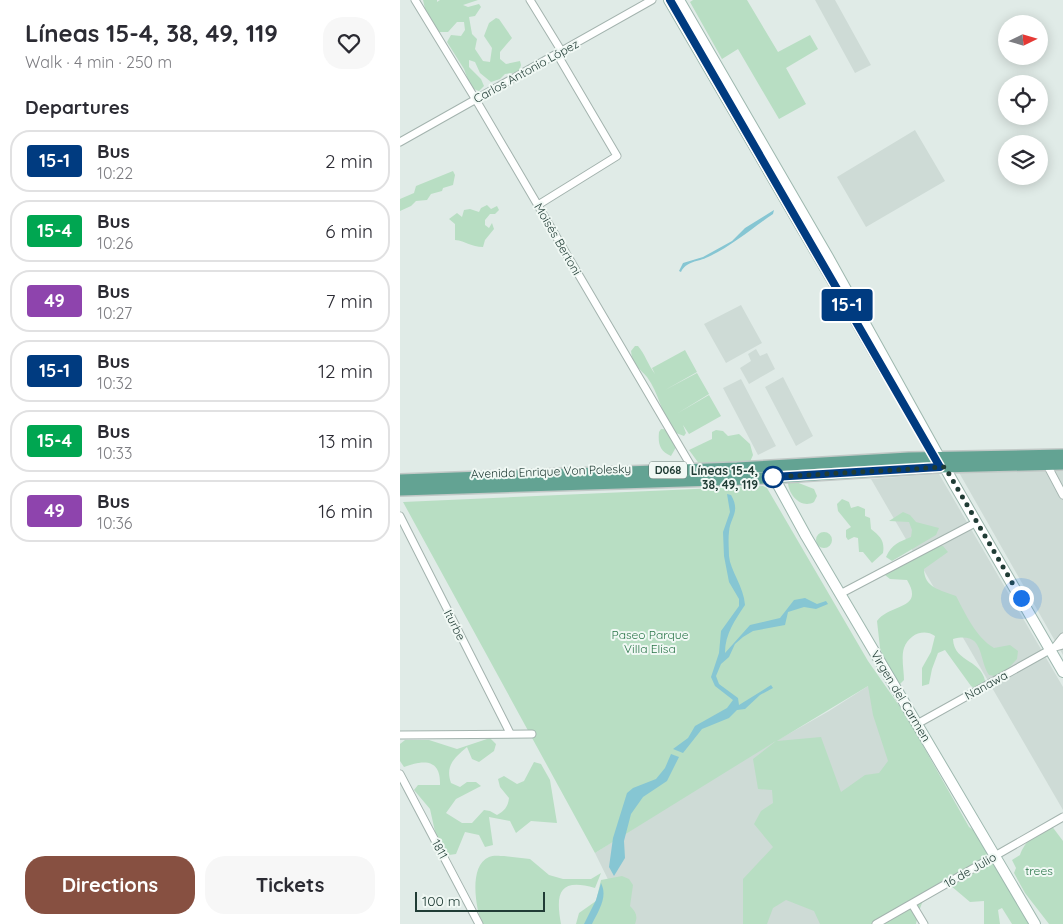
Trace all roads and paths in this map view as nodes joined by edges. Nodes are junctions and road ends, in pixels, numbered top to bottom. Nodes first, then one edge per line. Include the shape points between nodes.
1 (415, 0) edge
2 (530, 0) edge
3 (652, 0) edge
4 (670, 0) edge
5 (679, 0) edge
6 (559, 53) junction
7 (729, 95) junction
8 (476, 100) junction
9 (400, 142) edge
10 (538, 205) junction
11 (1063, 455) edge
12 (1045, 460) junction
13 (940, 462) junction
14 (1063, 464) edge
15 (693, 469) junction
16 (770, 472) junction
17 (400, 480) edge
18 (699, 480) junction
19 (454, 483) junction
20 (400, 490) edge
21 (1063, 495) edge
22 (400, 516) edge
23 (977, 522) junction
24 (840, 594) junction
25 (1063, 637) edge
26 (1056, 647) edge
27 (1063, 672) edge
28 (917, 724) junction
29 (510, 733) junction
30 (532, 734) dead end
31 (400, 735) edge
32 (400, 774) edge
33 (1063, 817) edge
34 (995, 855) junction
35 (912, 904) junction
36 (479, 924) edge
37 (876, 924) edge
38 (924, 924) edge
39 (1036, 924) edge

1 - 8 street, Moisés Bertoni
2 - 6 street
3 - 6 street, Carlos Antonio López
4 - 7 main road
5 - 7 main road
6 - 8 street, Carlos Antonio López
6 - 10 street via 617,156
7 - 13 main road
8 - 9 street, Carlos Antonio López
8 - 10 street, Moisés Bertoni
10 - 15 street, Moisés Bertoni
11 - 12 main road, Avenida Enrique Von Polesky / D068
12 - 13 main road, Avenida Enrique Von Polesky / D068
12 - 14 main road, Avenida Enrique Von Polesky / D068
12 - 21 street
13 - 16 main road, Avenida Enrique Von Polesky / D068
13 - 23 main road
15 - 16 main road, Avenida Enrique Von Polesky / D068
15 - 18 street, Moisés Bertoni
15 - 19 main road, Avenida Enrique Von Polesky / D068
16 - 18 main road, Avenida Enrique Von Polesky / D068
16 - 24 main road, Virgen del Carmen
17 - 19 main road, Avenida Enrique Von Polesky / D068
18 - 19 main road, Avenida Enrique Von Polesky / D068
19 - 20 main road, Avenida Enrique Von Polesky / D068
22 - 29 street, Iturbe
23 - 24 street
23 - 26 main road
24 - 28 main road, Virgen del Carmen
25 - 26 street, Nanawa
26 - 27 main road
26 - 28 street, Nanawa
28 - 34 main road, Virgen del Carmen
29 - 30 street
29 - 31 street
32 - 36 street, 1811
33 - 34 street, 16 de Julio
34 - 35 street, 16 de Julio
34 - 39 main road, Virgen del Carmen
35 - 37 street, 16 de Julio
35 - 38 street

